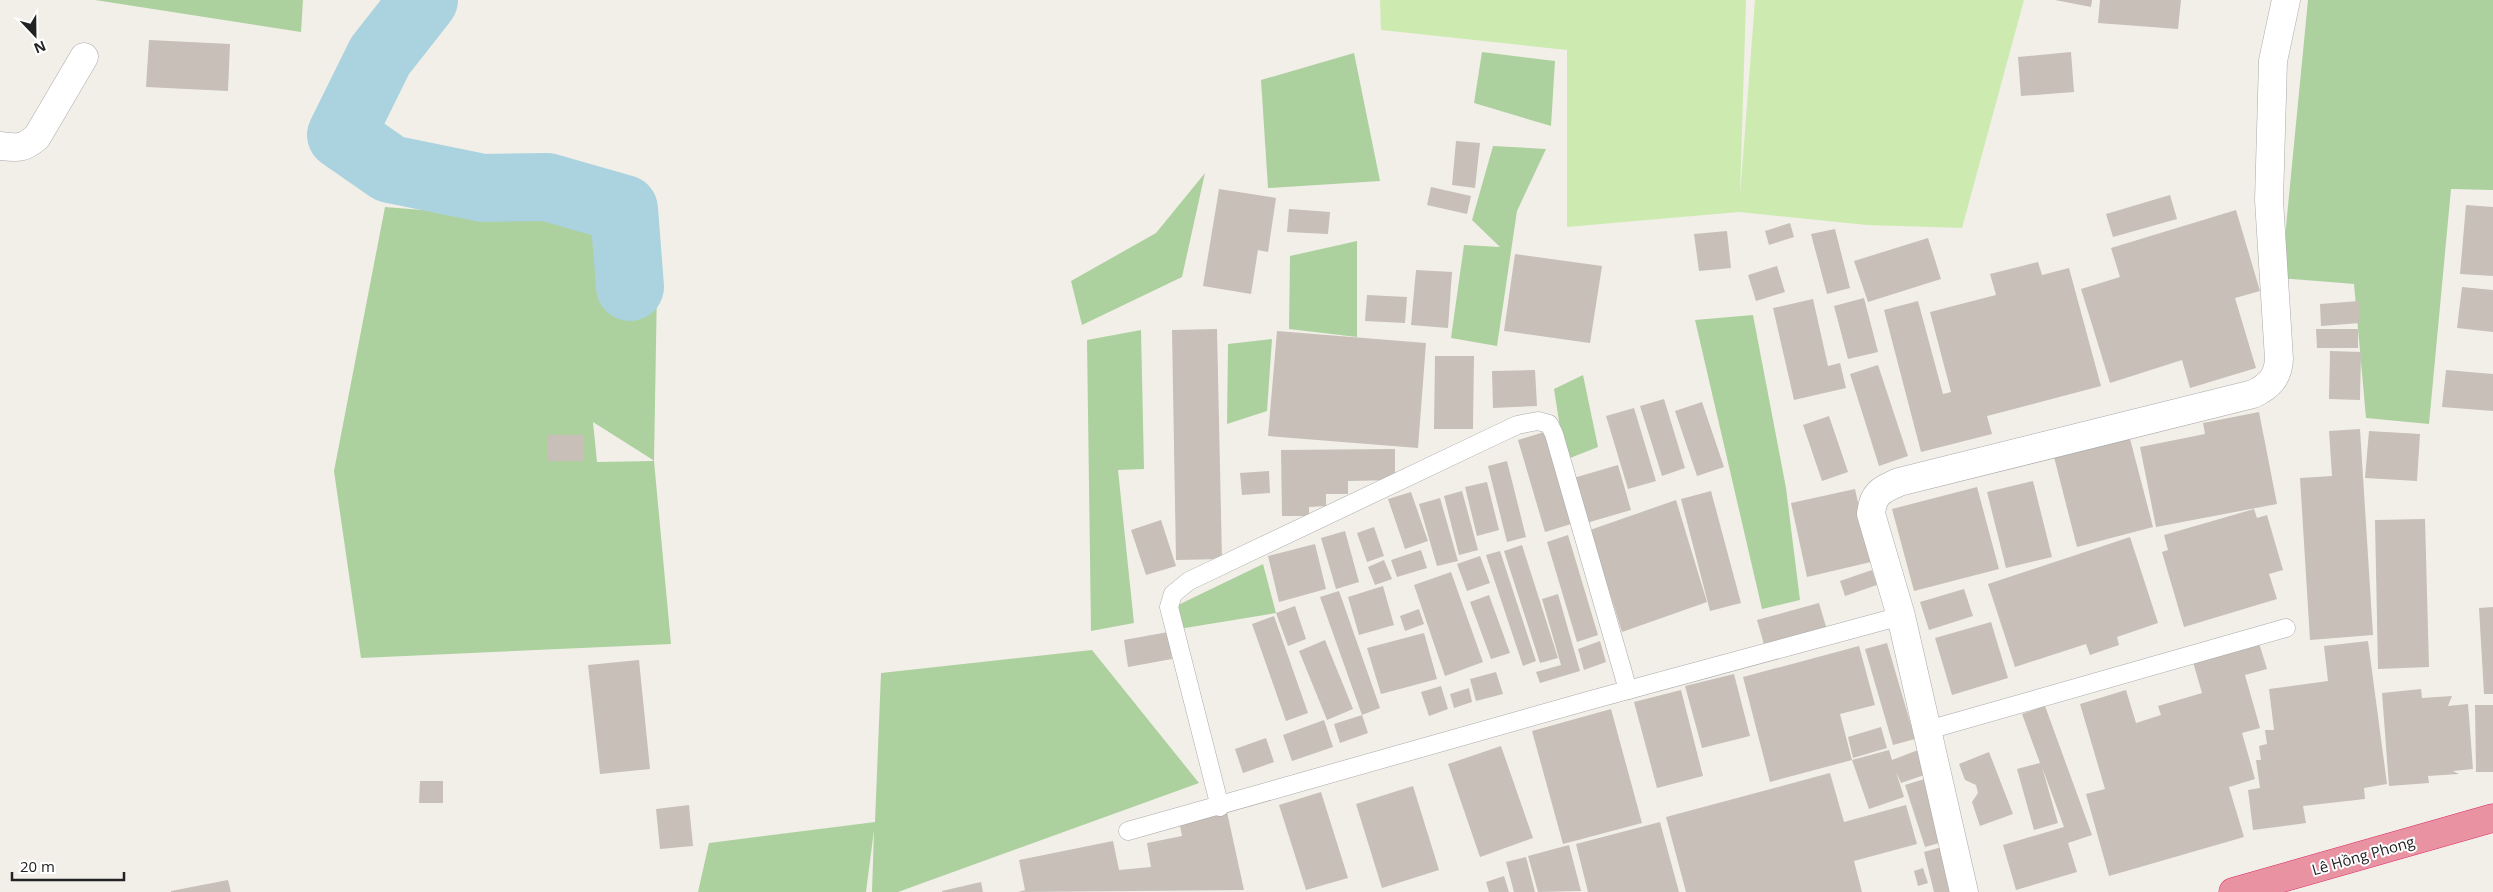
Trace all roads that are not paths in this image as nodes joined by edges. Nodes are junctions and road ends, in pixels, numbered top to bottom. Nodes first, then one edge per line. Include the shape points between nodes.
1 (2286, 0) edge
2 (84, 56) dead end
3 (0, 146) edge
4 (1901, 616) junction
5 (2286, 628) dead end
6 (1628, 690) junction
7 (1928, 730) junction
8 (1220, 807) junction
9 (2493, 818) edge
10 (1128, 831) dead end
11 (1964, 892) edge
12 (2233, 892) edge

1 - 4 street via 2273,61 2269,200 2278,373 2264,389 2253,394 1899,482 1882,490 1873,500 1872,514
2 - 3 street via 37,137 27,146
4 - 6 lane
4 - 7 street
5 - 7 lane
6 - 8 lane
6 - 8 lane via 1554,434 1549,424 1538,421 1517,425 1189,581 1173,594 1169,607
7 - 11 street
8 - 10 lane
9 - 12 highway, Lê Hồng Phong

